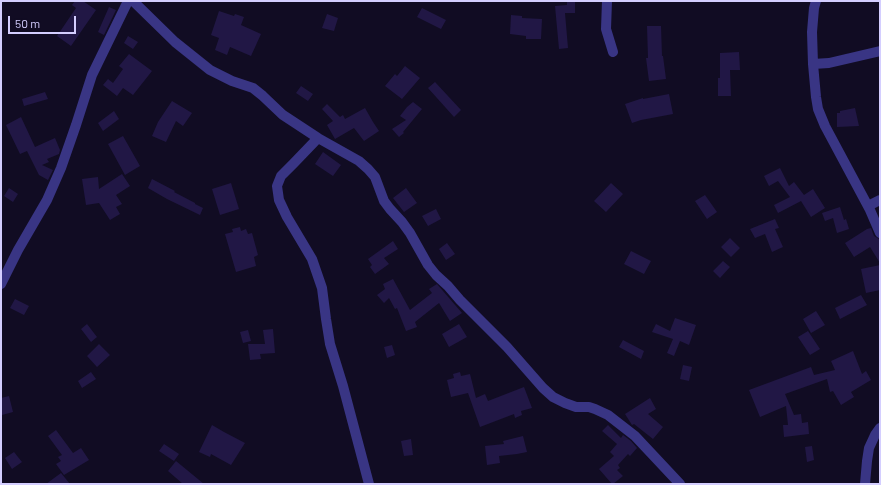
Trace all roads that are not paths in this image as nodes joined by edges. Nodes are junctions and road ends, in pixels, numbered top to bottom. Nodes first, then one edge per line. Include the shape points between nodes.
1 (128, 1) edge
2 (133, 1) edge
3 (607, 1) edge
4 (816, 1) edge
5 (880, 51) edge
6 (613, 52) dead end
7 (813, 64) junction
8 (318, 138) junction
9 (880, 200) edge
10 (868, 206) junction
11 (880, 232) edge
12 (1, 284) edge
13 (880, 428) edge
14 (369, 484) edge
15 (680, 484) edge
16 (865, 484) edge

1 - 12 street via 92,75 61,168 47,200
2 - 8 street via 175,42 210,70 253,88 283,115
3 - 6 street via 606,29
4 - 7 street via 812,32
5 - 7 street
7 - 10 street via 818,109
8 - 14 street via 280,176 277,186 279,200 312,259 322,288 330,344
8 - 15 street via 359,160 368,169 375,178 384,201 410,233 428,265 507,346 543,388 565,403 595,408 608,415 635,436
9 - 10 street
10 - 11 street
13 - 16 street via 869,448

